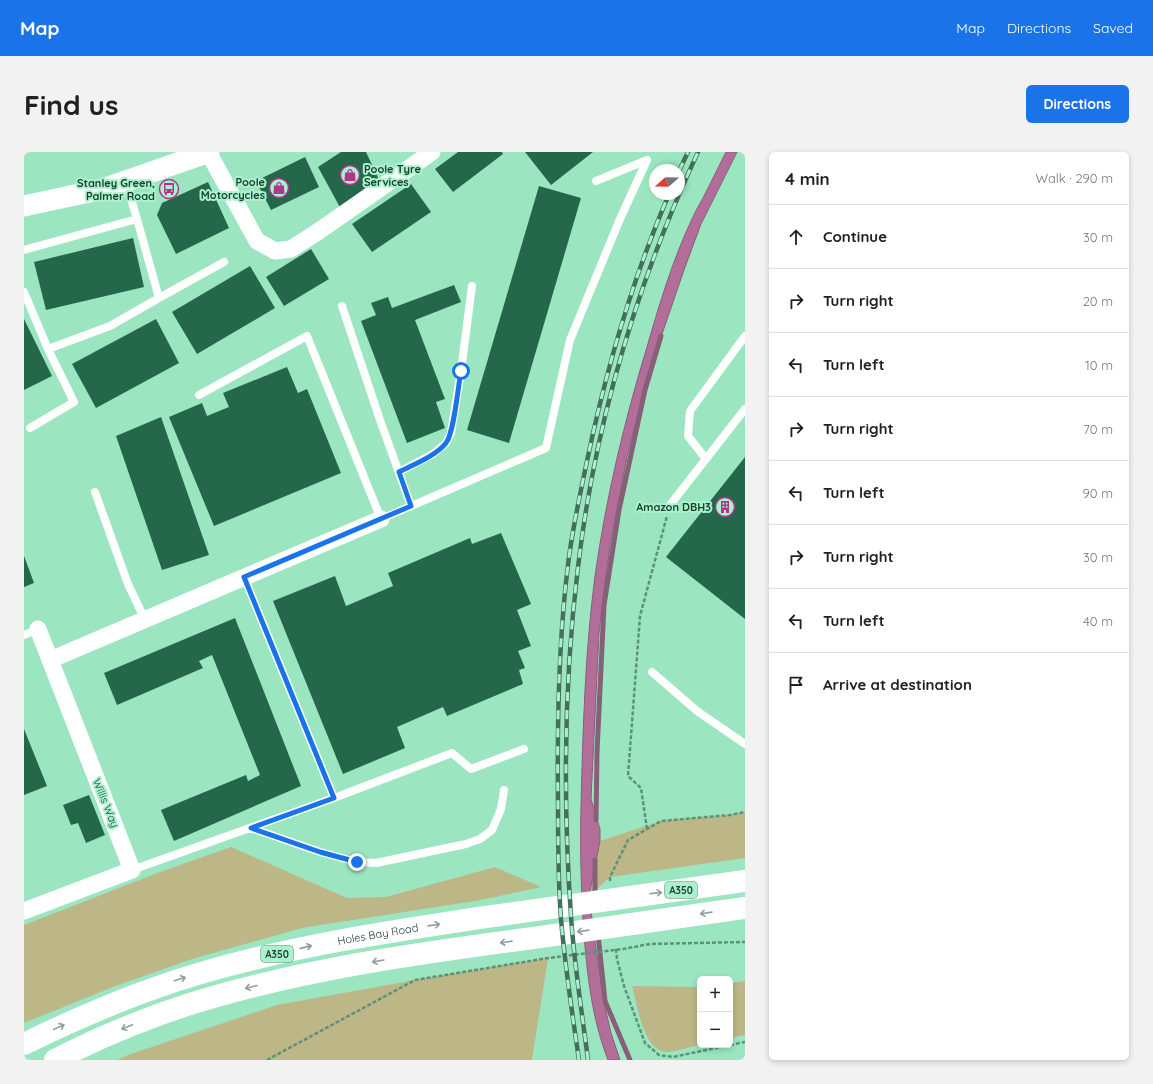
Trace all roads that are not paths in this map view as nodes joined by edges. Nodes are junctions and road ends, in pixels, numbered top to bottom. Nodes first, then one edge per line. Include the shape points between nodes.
1 (208, 152) edge
2 (432, 152) edge
3 (126, 181) junction
4 (596, 181) dead end
5 (24, 206) edge
6 (137, 219) junction
7 (24, 250) edge
8 (224, 262) dead end
9 (472, 286) dead end
10 (24, 292) edge
11 (159, 298) junction
12 (342, 306) dead end
13 (745, 336) edge
14 (48, 349) junction
15 (199, 395) dead end
16 (745, 409) edge
17 (30, 428) dead end
18 (706, 460) junction
19 (399, 472) junction
20 (95, 492) dead end
21 (670, 504) dead end
22 (411, 506) junction
23 (381, 519) junction
24 (244, 577) junction
25 (144, 620) junction
26 (31, 632) edge
27 (50, 660) junction
28 (652, 672) dead end
29 (745, 744) edge
30 (524, 749) dead end
31 (504, 790) dead end
32 (334, 798) junction
33 (251, 828) junction
34 (132, 870) junction
35 (745, 881) edge
36 (745, 908) edge
37 (24, 911) edge
38 (24, 1044) edge
39 (55, 1060) edge

1 - 2 street via 257,241 275,252 291,248 319,232
1 - 3 street
3 - 5 street via 103,189
3 - 6 lane
4 - 22 lane via 647,160 570,340 546,448
6 - 7 lane
6 - 11 lane
8 - 11 lane
9 - 19 lane via 451,433 446,444 433,454
10 - 14 lane
11 - 14 lane via 110,326
12 - 19 lane
13 - 18 lane via 690,411 688,436
14 - 17 lane via 74,402
15 - 23 lane via 307,336
16 - 18 lane
18 - 21 lane
19 - 22 lane
20 - 25 lane via 128,584
22 - 23 lane
23 - 24 street
24 - 25 street
24 - 32 lane
25 - 27 street
26 - 27 street, Willis Way
27 - 34 street, Willis Way
28 - 29 lane via 697,711
30 - 32 lane via 471,769 452,753
31 - 33 lane via 501,809 492,830 480,839 376,863 357,862 320,852
32 - 33 lane
33 - 34 lane
34 - 37 street
38 -> 35 highway, Holes Bay Road / A350 via 67,1023 166,984 260,957 417,927
36 -> 39 highway, A350 via 417,954 287,978 182,1007 100,1038

